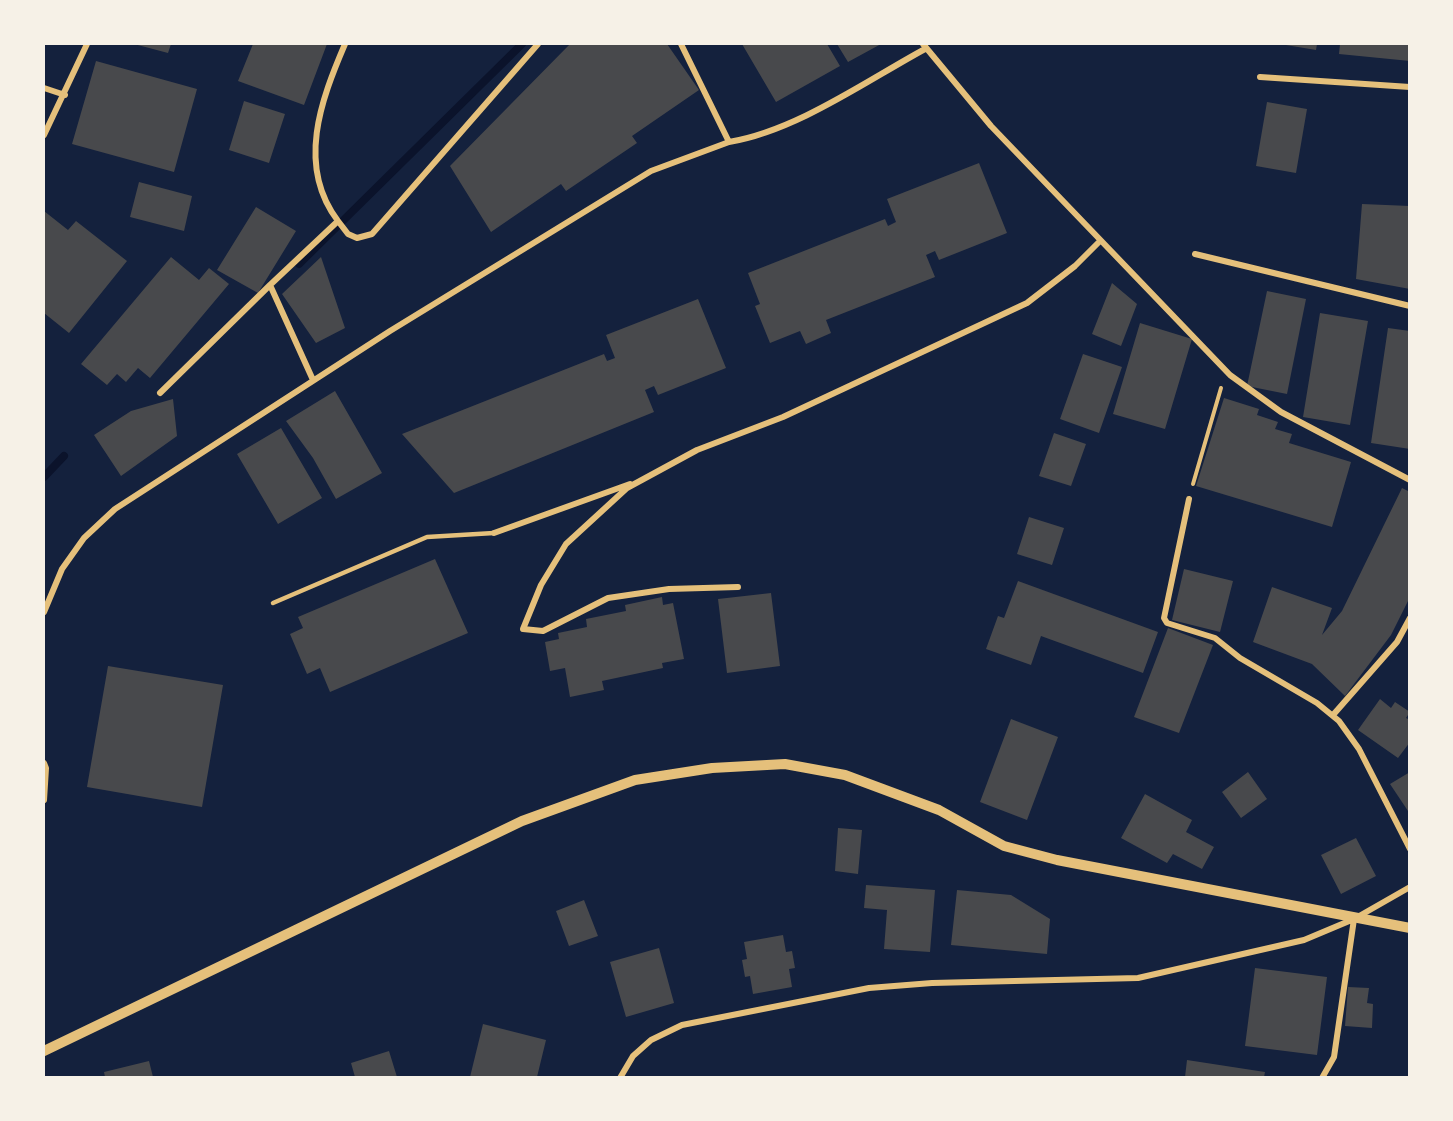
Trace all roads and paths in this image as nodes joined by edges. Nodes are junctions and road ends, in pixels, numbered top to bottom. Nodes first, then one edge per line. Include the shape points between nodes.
1 (87, 44) edge
2 (345, 44) edge
3 (538, 44) edge
4 (681, 44) edge
5 (924, 46) edge
6 (1260, 77) dead end
7 (1410, 87) edge
8 (44, 88) edge
9 (65, 95) junction
10 (44, 135) edge
11 (729, 142) junction
12 (338, 221) junction
13 (1100, 241) junction
14 (1195, 254) dead end
15 (270, 285) junction
16 (1410, 306) edge
17 (1226, 371) junction
18 (313, 380) junction
19 (160, 393) dead end
20 (648, 477) junction
21 (1410, 480) edge
22 (1189, 499) joint
23 (494, 533) joint
24 (738, 587) dead end
25 (273, 603) dead end
26 (44, 612) edge
27 (1410, 618) edge
28 (1333, 716) junction
29 (44, 763) edge
30 (44, 795) edge
31 (44, 800) edge
32 (1410, 849) edge
33 (1410, 887) edge
34 (1354, 919) junction
35 (1410, 928) edge
36 (44, 1051) edge
37 (620, 1077) edge
38 (1322, 1077) edge

1 - 9 street
2 - 12 street via 316,125 314,160 319,187
3 - 12 street via 372,234 357,238 348,234
4 - 11 street
5 - 11 street via 798,119
5 - 13 street via 991,126
6 - 7 street
8 - 9 street
9 - 10 street
11 - 18 street via 651,171
12 - 15 street
13 - 17 street
13 - 20 street via 1076,266 1026,303 783,417 697,450
14 - 16 street
15 - 18 street
15 - 19 street
17 - 21 street via 1281,412
17 - 22 path
18 - 26 street via 115,509 84,538 63,569
20 - 23 street
20 - 24 street via 627,488 566,544 537,593 523,629 543,632 608,598 669,588
22 - 28 street via 1164,618 1167,623 1215,638
23 - 25 lane via 427,537
27 - 28 street via 1397,642
28 - 32 street via 1359,749
29 - 30 street
30 - 31 street
33 - 34 street
34 - 35 street
34 - 36 street via 1004,846 939,810 845,775 785,764 712,768 635,780 522,821
34 - 37 street via 1304,940 1138,978 868,988 682,1025 651,1040 633,1056
34 - 38 street via 1334,1057

